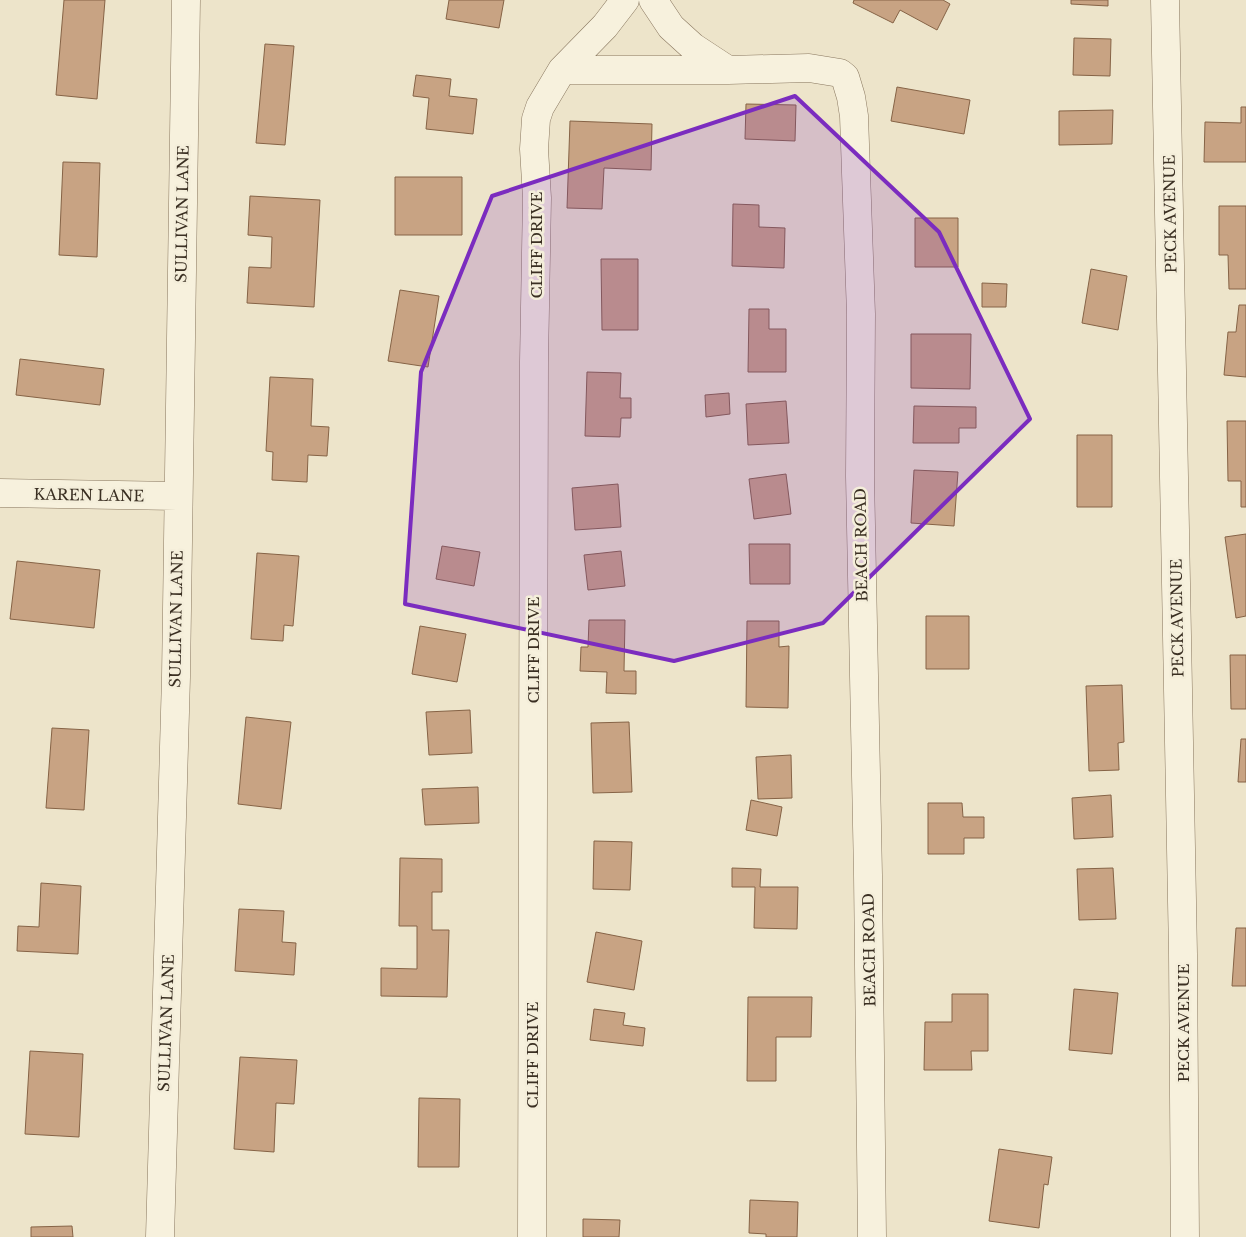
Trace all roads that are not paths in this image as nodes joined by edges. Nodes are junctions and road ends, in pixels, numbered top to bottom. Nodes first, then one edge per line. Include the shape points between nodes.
1 (186, 0) edge
2 (625, 0) edge
3 (652, 0) edge
4 (1165, 0) edge
5 (562, 70) junction
6 (728, 70) junction
7 (0, 493) edge
8 (178, 496) junction
9 (160, 1237) edge
10 (532, 1237) edge
11 (872, 1237) edge
12 (1185, 1237) edge

1 - 8 street, SULLIVAN LANE
2 - 5 street, CLIFF DRIVE via 605,26
3 - 6 street via 671,27 693,47
4 - 12 street, PECK AVENUE
5 - 6 street
5 - 10 street, CLIFF DRIVE via 540,107 534,149 537,198
6 - 11 street, BEACH ROAD via 809,68 840,73 845,77 854,116 861,314 860,476
7 - 8 street, KAREN LANE
8 - 9 street, SULLIVAN LANE

